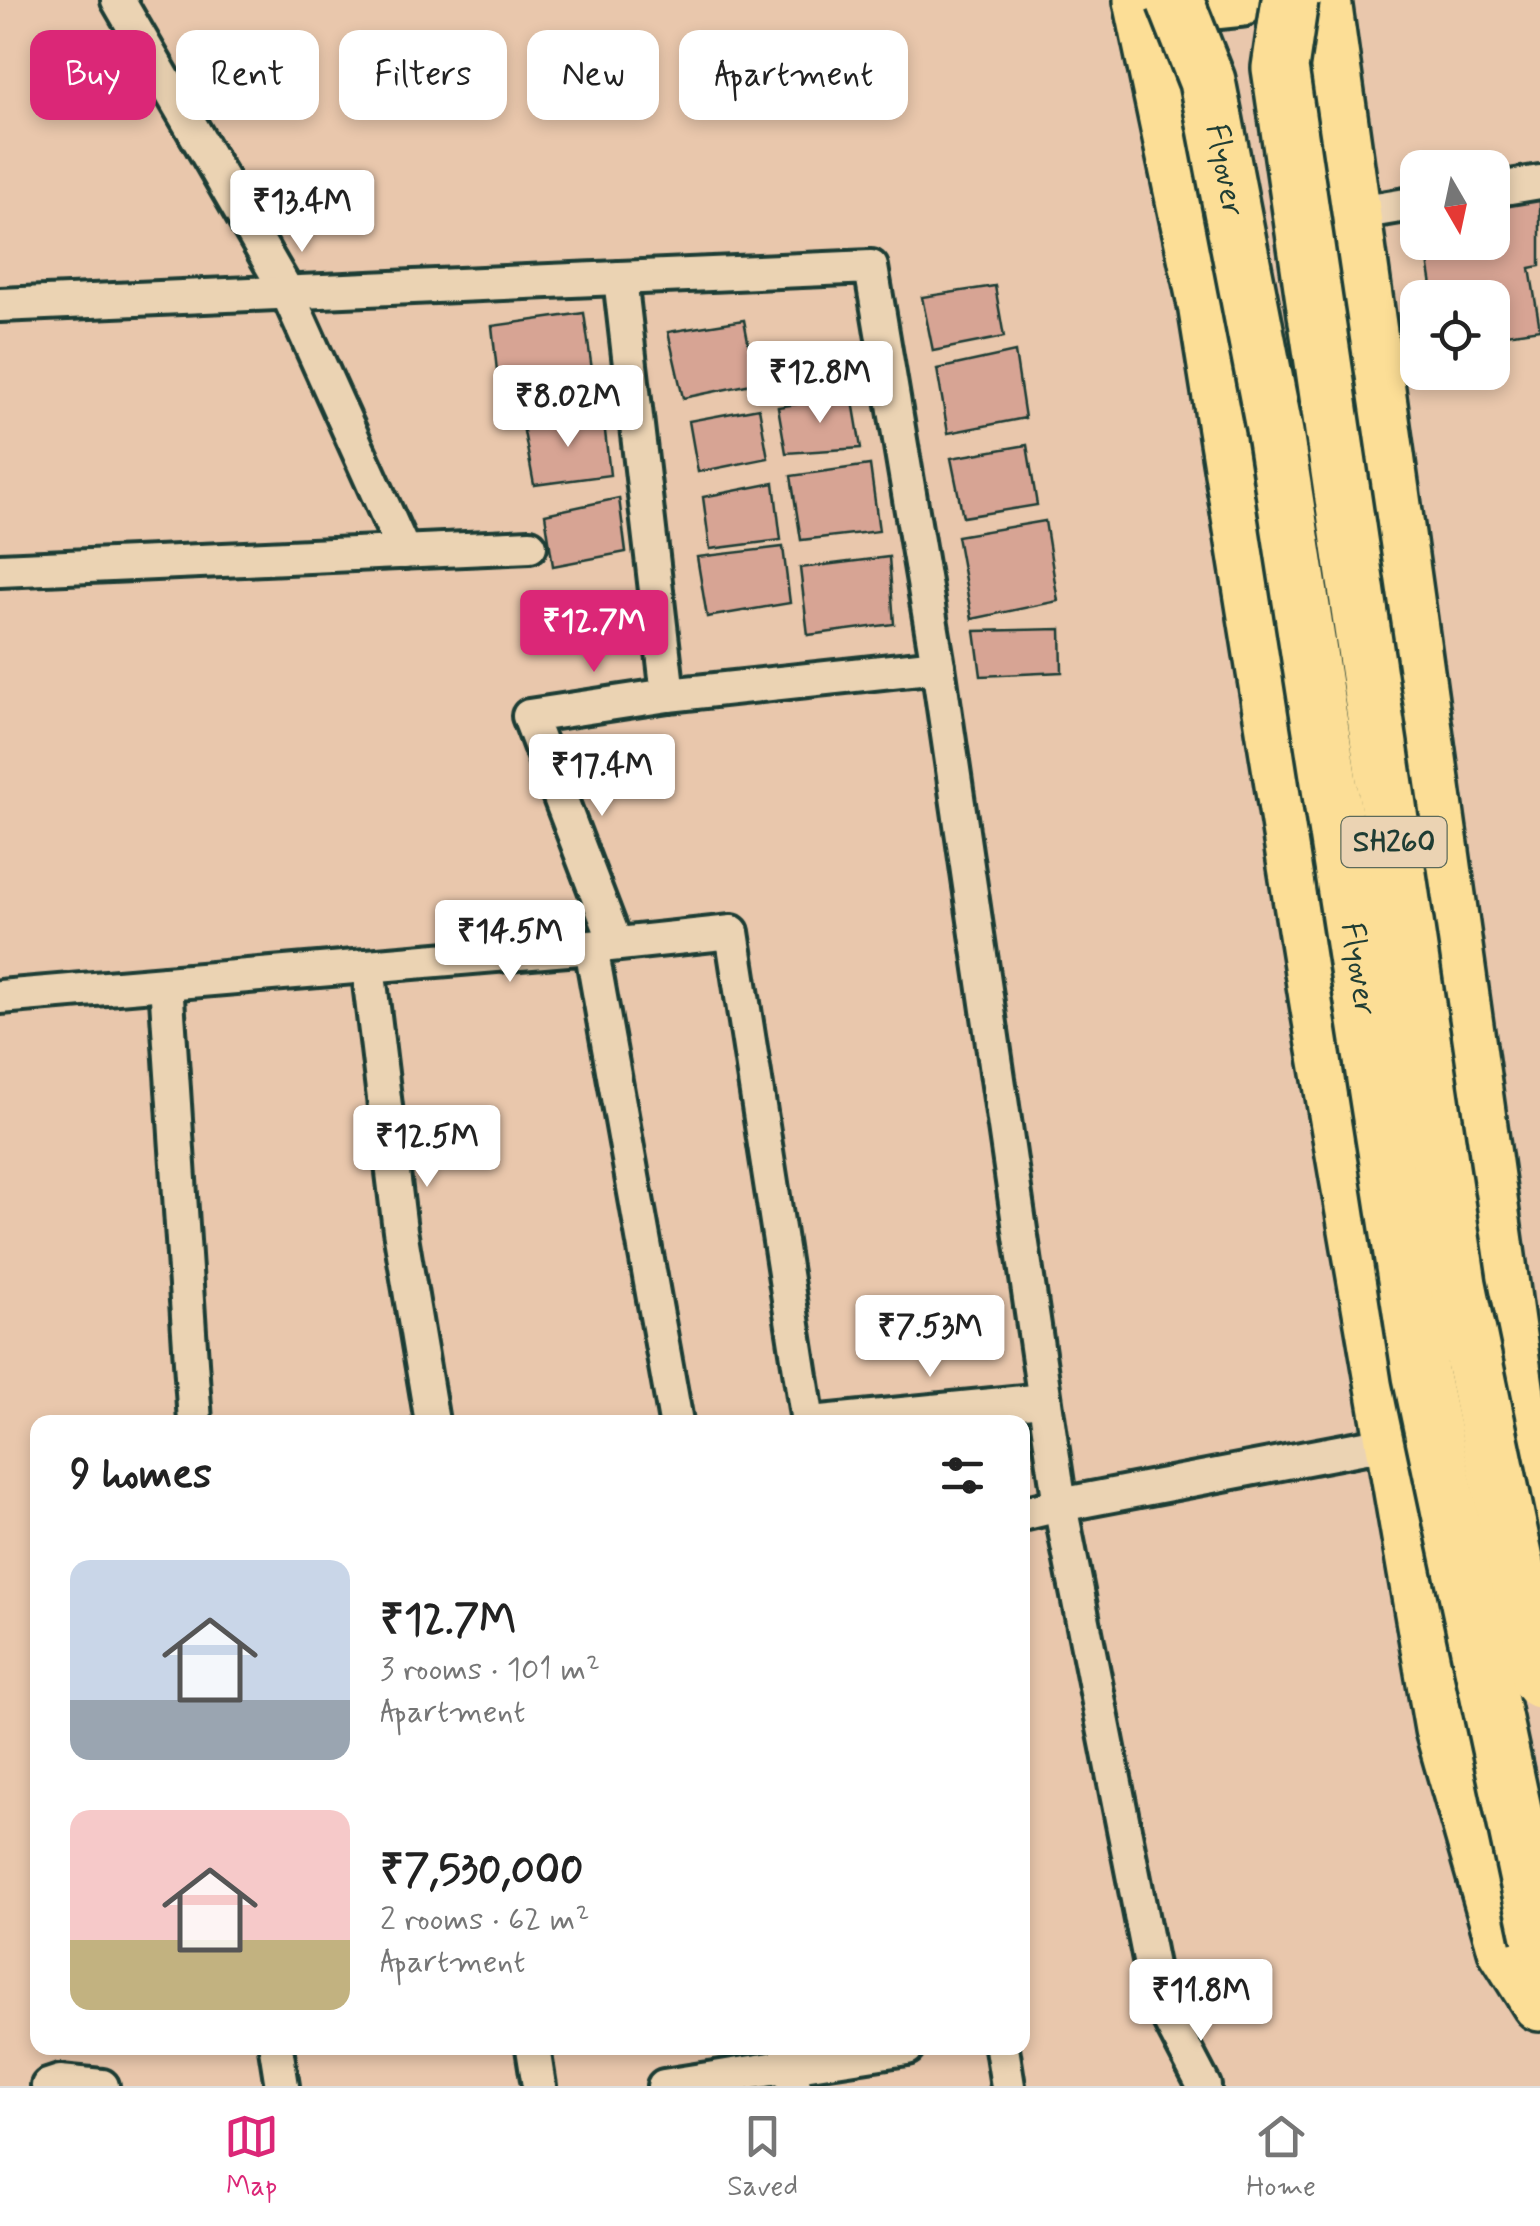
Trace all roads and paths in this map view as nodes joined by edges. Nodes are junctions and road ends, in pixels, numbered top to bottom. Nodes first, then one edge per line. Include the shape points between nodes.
1 (118, 0) edge
2 (1142, 0) edge
3 (1175, 0) edge
4 (1184, 0) edge
5 (1240, 0) edge
6 (1290, 0) edge
7 (1323, 0) edge
8 (1540, 182) edge
9 (1510, 187) edge
10 (1400, 206) edge
11 (1352, 214) junction
12 (620, 278) junction
13 (286, 290) junction
14 (0, 305) edge
15 (530, 546) dead end
16 (404, 552) junction
17 (0, 570) edge
18 (938, 666) junction
19 (668, 695) junction
20 (604, 946) junction
21 (368, 966) junction
22 (166, 983) junction
23 (0, 998) edge
24 (1044, 1400) junction
25 (195, 1415) edge
26 (431, 1415) edge
27 (675, 1415) edge
28 (807, 1415) edge
29 (893, 1415) edge
30 (1530, 1427) edge
31 (1391, 1440) junction
32 (1060, 1505) junction
33 (1540, 1511) edge
34 (1030, 1512) edge
35 (1540, 1680) edge
36 (1540, 1937) edge
37 (1540, 2002) edge
38 (1165, 2011) junction
39 (277, 2055) edge
40 (534, 2055) edge
41 (864, 2055) edge
42 (1003, 2055) edge
43 (791, 2067) edge
44 (48, 2086) edge
45 (102, 2086) edge
46 (282, 2086) edge
47 (539, 2086) edge
48 (664, 2086) edge
49 (1008, 2086) edge
50 (1176, 2086) edge
51 (1204, 2086) edge

1 - 13 street
2 - 31 highway via 1206,304
3 - 36 highway, Flyover, bridge via 1207,80 1275,433 1421,1376
4 - 5 main road
6 - 35 highway, Flyover / SH260, bridge via 1280,68 1458,1284
7 - 11 highway, SH260
8 - 9 street
10 - 11 street
11 - 30 highway, SH260
12 - 13 street
12 - 18 street via 871,267
12 - 19 street
13 - 14 street
13 - 16 street
15 - 16 street
16 - 17 street
18 - 19 street
18 - 24 street
19 - 20 street via 529,716
20 - 21 street
20 - 27 street
20 - 28 street via 732,932
21 - 22 street
21 - 26 street
22 - 23 street
22 - 25 street
24 - 29 street
24 - 32 street
30 - 31 street
30 - 33 highway, SH260
31 - 32 street
31 - 37 highway via 1443,1728 1506,1949
32 - 34 street
32 - 38 street
38 - 50 street
38 - 51 street
39 - 46 street
40 - 47 street
41 - 43 street
42 - 49 street
43 - 48 street
44 - 45 street

